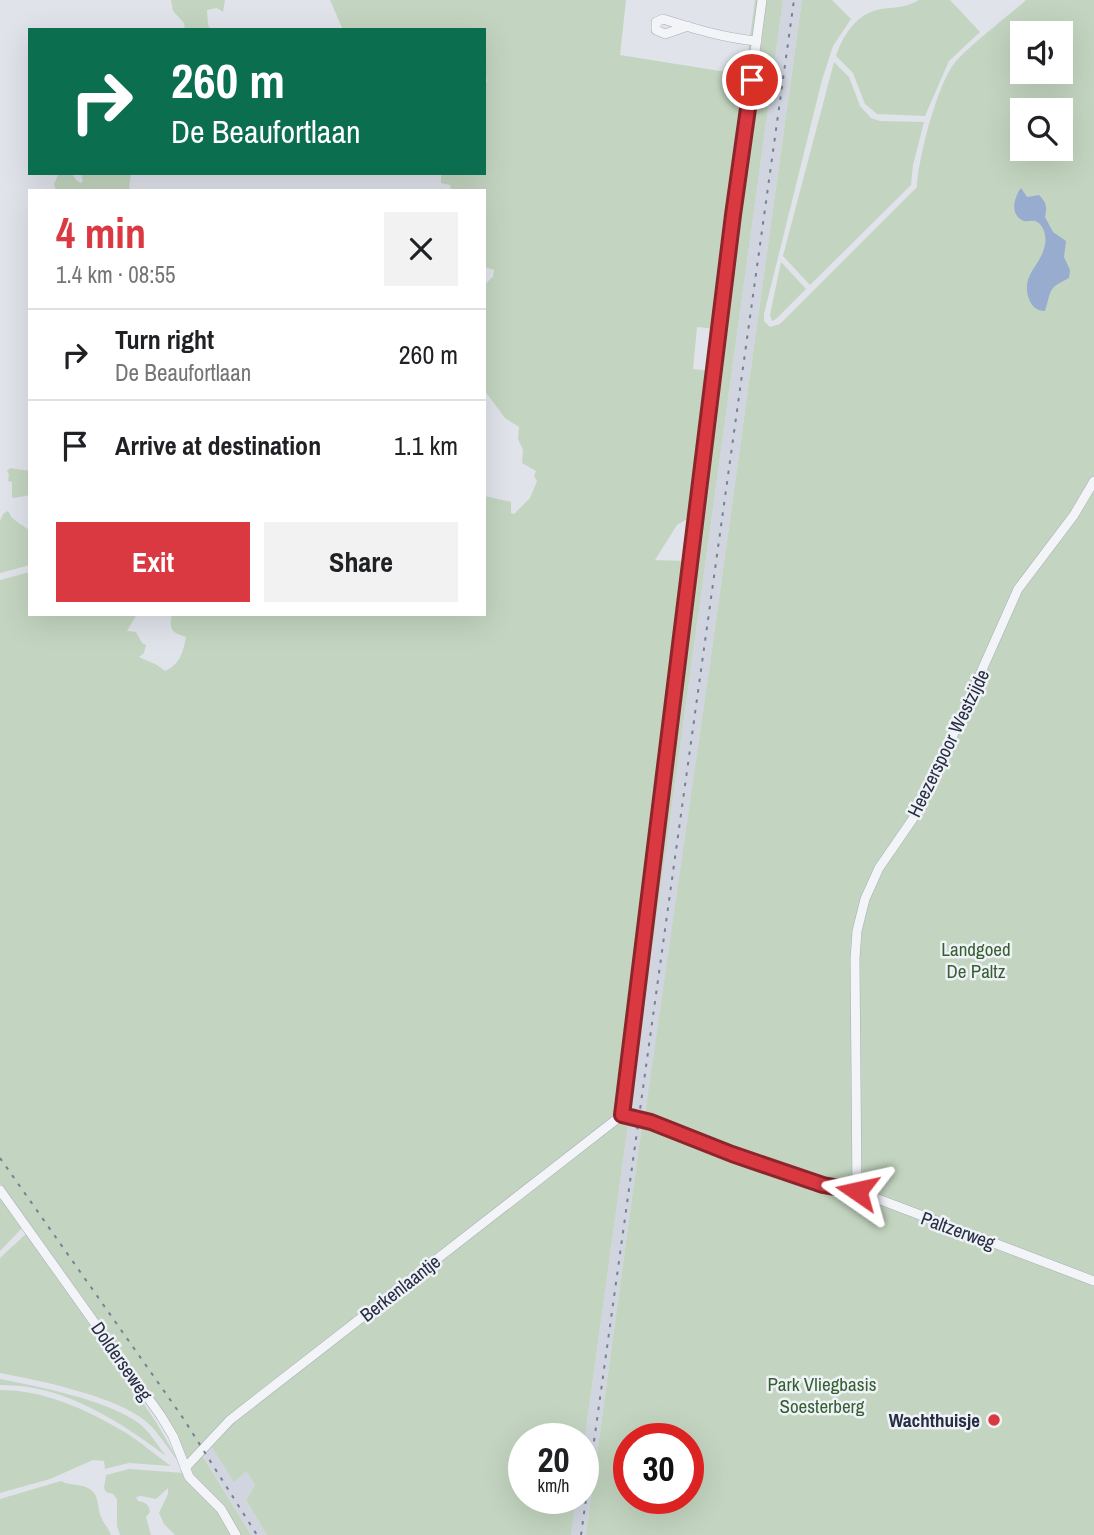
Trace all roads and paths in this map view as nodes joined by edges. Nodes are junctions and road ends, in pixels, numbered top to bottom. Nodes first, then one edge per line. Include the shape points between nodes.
1 (762, 0) edge
2 (688, 26) dead end
3 (757, 41) junction
4 (1094, 481) edge
5 (622, 1115) junction
6 (0, 1190) edge
7 (857, 1191) junction
8 (1094, 1281) edge
9 (184, 1468) junction
10 (236, 1535) edge

1 - 3 street
2 - 3 street
3 - 5 street
4 - 7 street, Heezerspoor Westzijde via 1018,589 921,807 879,867 865,899 855,959
5 - 7 street, Paltzerweg via 823,1185
5 - 9 street, Berkenlaantje via 230,1420
6 - 9 street, Dolderseweg via 161,1416
7 - 8 street, Paltzerweg
9 - 10 street, Dolderseweg

